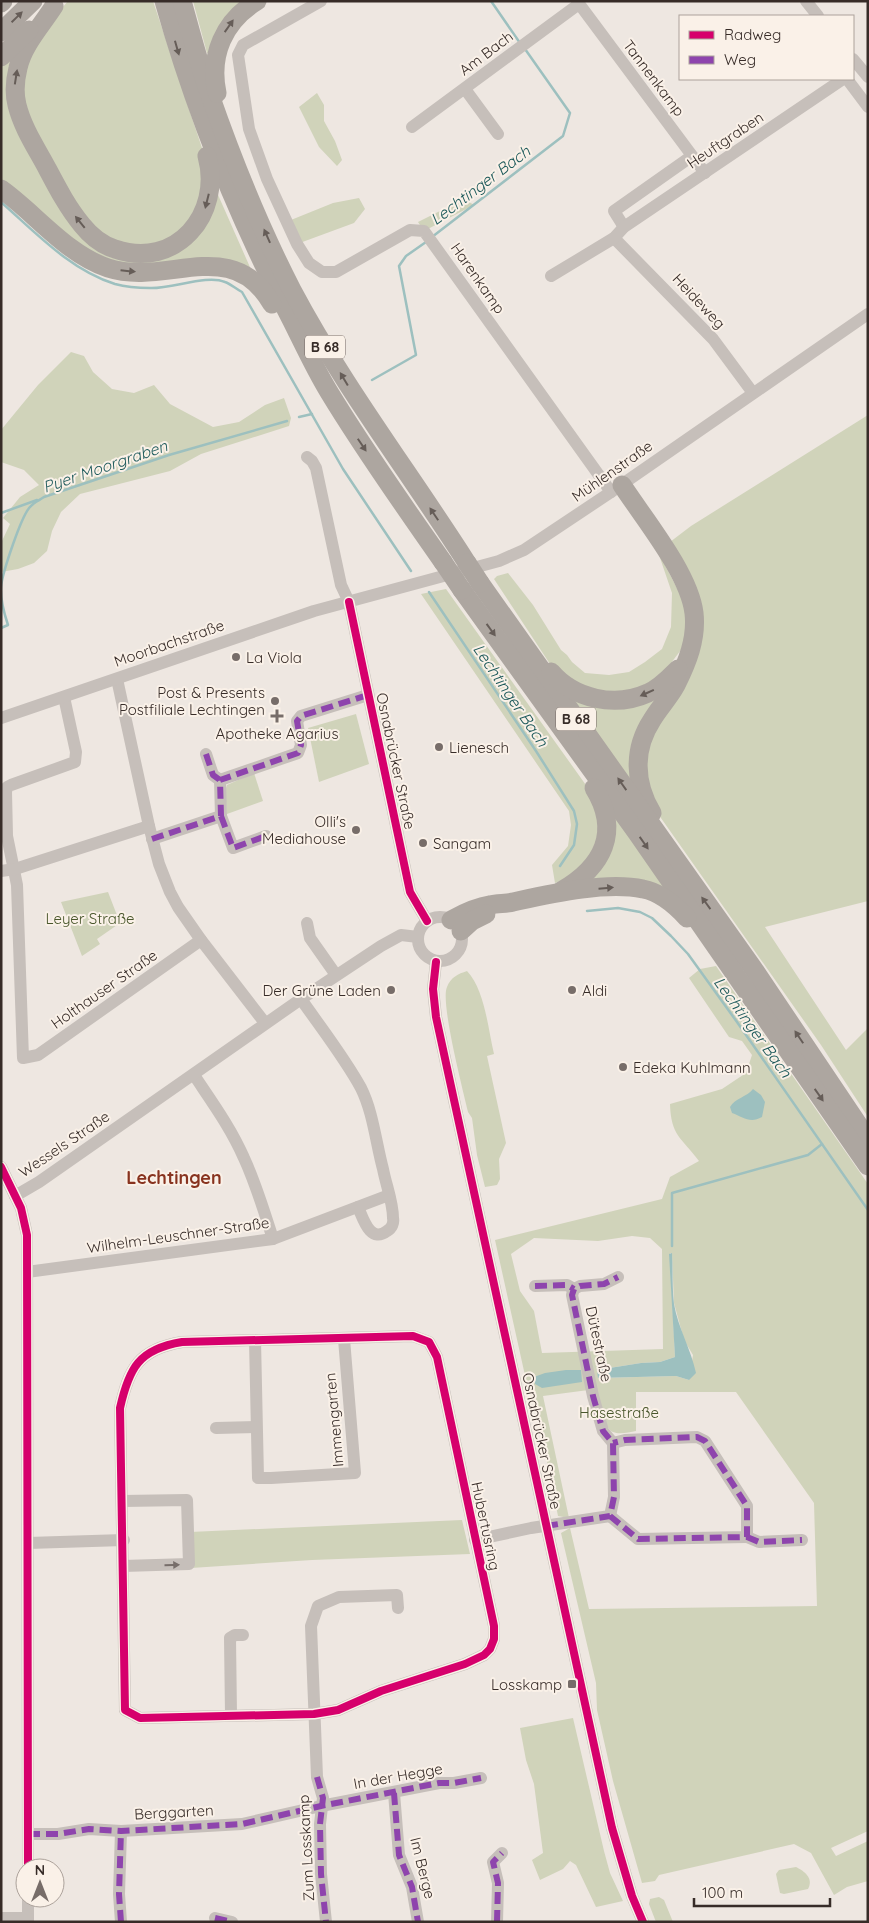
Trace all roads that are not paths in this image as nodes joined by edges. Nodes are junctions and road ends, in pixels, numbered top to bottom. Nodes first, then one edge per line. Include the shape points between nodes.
1 (33, 1) edge
2 (164, 1) edge
3 (182, 1) edge
4 (257, 1) edge
5 (322, 1) edge
6 (806, 1) edge
7 (578, 2) edge
8 (56, 4) edge
9 (817, 15) edge
10 (1, 32) edge
11 (1, 57) edge
12 (844, 80) edge
13 (846, 80) edge
14 (465, 89) junction
15 (868, 107) edge
16 (412, 127) dead end
17 (213, 129) junction
18 (498, 134) dead end
19 (692, 156) junction
20 (706, 173) junction
21 (1, 189) edge
22 (624, 227) junction
23 (614, 238) junction
24 (551, 276) dead end
25 (868, 314) edge
26 (327, 389) junction
27 (753, 393) junction
28 (308, 457) dead end
29 (616, 488) junction
30 (481, 584) junction
31 (349, 602) junction
32 (685, 663) junction
33 (117, 679) junction
34 (368, 696) junction
35 (64, 697) junction
36 (1, 718) edge
37 (206, 754) dead end
38 (585, 761) junction
39 (220, 780) junction
40 (222, 816) junction
41 (148, 826) junction
42 (266, 836) dead end
43 (152, 839) junction
44 (670, 852) junction
45 (15, 868) junction
46 (1, 871) edge
47 (558, 892) junction
48 (427, 921) junction
49 (307, 923) dead end
50 (456, 926) junction
51 (418, 937) junction
52 (201, 940) junction
53 (436, 962) junction
54 (731, 969) junction
55 (336, 976) junction
56 (301, 999) junction
57 (266, 1024) junction
58 (194, 1075) junction
59 (868, 1139) edge
60 (868, 1166) edge
61 (1, 1167) edge
62 (389, 1195) junction
63 (15, 1196) junction
64 (358, 1207) junction
65 (273, 1239) junction
66 (27, 1272) junction
67 (618, 1277) dead end
68 (535, 1286) dead end
69 (574, 1289) junction
70 (344, 1338) junction
71 (255, 1340) junction
72 (256, 1427) junction
73 (216, 1428) dead end
74 (613, 1444) junction
75 (122, 1501) junction
76 (610, 1516) junction
77 (546, 1526) junction
78 (748, 1537) junction
79 (124, 1540) junction
80 (474, 1540) junction
81 (802, 1540) dead end
82 (28, 1543) junction
83 (123, 1566) junction
84 (398, 1608) dead end
85 (243, 1634) dead end
86 (314, 1714) junction
87 (231, 1715) junction
88 (481, 1778) dead end
89 (394, 1793) junction
90 (321, 1806) junction
91 (121, 1831) junction
92 (28, 1834) junction
93 (502, 1853) dead end
94 (28, 1858) edge
95 (1, 1918) edge
96 (215, 1918) dead end
97 (28, 1920) edge
98 (121, 1922) edge
99 (232, 1922) edge
100 (326, 1922) edge
101 (418, 1922) edge
102 (497, 1922) edge
103 (644, 1922) edge

10 -> 1 highway
2 -> 17 highway, B 68 via 179,54
3 - 17 highway, B 68 via 209,94
17 -> 4 highway via 222,110 214,71 217,52 225,31 234,19
5 - 29 street, Harenkamp via 242,45 238,55 249,128 270,187 309,262 322,272 336,272 410,230 424,231
6 - 9 street
7 - 14 street, Am Bach
7 - 19 street, Tannenkamp
8 - 11 highway
17 -> 8 highway via 206,151 210,166 209,198 203,214 183,239 151,253 114,249 98,241 68,206 25,128 17,104 15,86 25,49
12 - 20 street, Heuftgraben
13 - 15 street
14 - 16 street, Am Bach
14 - 18 street
17 - 26 highway, B 68 via 230,196 258,258
30 -> 17 highway, B 68, bridge via 352,391 293,291 237,166
19 - 20 street, Tannenkamp
19 - 22 street, Heuftgraben via 614,211
20 - 22 street, Heuftgraben
21 -> 26 highway via 73,249 109,268 146,272 211,265 241,272 263,290 316,380
22 - 23 street, Heuftgraben
23 - 24 street, Heuftgraben
23 - 27 street, Heideweg via 713,339
25 - 27 street, Mühlenstraße
26 -> 38 highway, B 68, bridge via 442,562
27 - 29 street, Mühlenstraße
28 - 31 street, Osnabrücker Straße via 316,468 341,585
29 - 31 street, Mühlenstraße via 524,550 499,561
29 - 32 highway via 668,554 691,599 693,643
32 -> 30 highway via 665,683 632,699 612,701 580,694 558,680 491,588
44 -> 30 highway, B 68
31 - 33 street, Moorbachstraße
31 - 34 street, Osnabrücker Straße
32 - 44 highway via 675,686 643,736 638,751 639,780 646,804 667,838
33 - 35 street, Moorbachstraße
33 - 41 street
34 - 39 street via 301,716 297,721 301,746 298,753
34 - 48 street, Osnabrücker Straße via 410,892
35 - 36 street, Moorbachstraße
35 - 45 street via 76,752 75,762 7,787 8,836
37 - 39 street via 213,775
38 - 47 highway via 587,776 606,816 603,850 588,872
38 -> 54 highway, B 68
39 - 40 street
40 - 42 street via 233,848
40 - 43 street
41 - 43 street
41 - 45 street
43 - 52 street via 170,892
59 -> 44 highway, B 68
45 - 46 street
45 - 52 street, Holthauser Straße via 23,1058 38,1055
47 - 50 highway via 507,903
47 -> 54 highway via 625,886 660,896 688,919 721,964
48 - 50 street via 439,917
48 - 51 street
49 - 55 street via 310,938
50 - 53 street via 462,942 459,952 449,960
51 - 53 street via 420,950
51 - 55 street, Wessels Straße via 396,937
52 - 57 street
53 - 77 street, Osnabrücker Straße via 433,989 436,1018
54 -> 60 highway, B 68
55 - 56 street, Wessels Straße
56 - 57 street, Wessels Straße
56 - 62 street via 351,1072 366,1100
57 - 58 street, Wessels Straße
58 - 63 street, Wessels Straße
58 - 65 street via 244,1157
61 - 63 street
62 - 64 street, Wilhelm-Leuschner-Straße
62 - 64 street via 393,1224 384,1234 370,1232
63 - 66 street, Wessels Straße via 27,1235
64 - 65 street, Wilhelm-Leuschner-Straße
65 - 66 street, Wilhelm-Leuschner-Straße
66 - 82 street, Wessels Straße
67 - 69 street, Dütestraße via 604,1284
68 - 69 street, Dütestraße via 566,1285
69 - 74 street, Dütestraße via 572,1295 593,1396 603,1431
70 - 71 street, Hubertusring
70 - 72 street, Immengarten via 355,1473 258,1478
70 - 80 street, Hubertusring via 413,1336 429,1342 437,1357
71 - 72 street, Immengarten
71 - 75 street, Hubertusring via 182,1342 156,1348 144,1356 129,1377 120,1408
72 - 73 street
74 - 76 street, Dütestraße via 614,1497
74 - 78 street via 625,1440 697,1437 705,1441 747,1506
75 - 79 street, Hubertusring
83 -> 75 street via 189,1564 187,1500
76 - 77 street
76 - 78 street via 638,1539
77 - 80 street, Hubertusring
77 - 103 street, Osnabrücker Straße via 612,1828 632,1896
78 - 81 street via 759,1542
79 - 82 street
79 - 83 street, Hubertusring
80 - 86 street, Hubertusring via 494,1626 490,1649 465,1664 381,1690 338,1710
82 - 92 street, Wessels Straße
83 - 87 street, Hubertusring via 125,1710 140,1718
84 - 86 street, Zum Losskamp via 397,1595 339,1597 318,1606 311,1626
85 - 87 street via 230,1638
86 - 87 street, Hubertusring
86 - 90 street, Zum Losskamp via 317,1777 323,1798
88 - 89 street, In der Hegge
89 - 90 street, In der Hegge
89 - 101 street, Im Berge via 399,1856 412,1887
90 - 91 street, Berggarten via 242,1824
90 - 100 street, Zum Losskamp via 321,1874
91 - 92 street, Berggarten via 89,1829
91 - 98 street
92 - 94 street, Wessels Straße
93 - 102 street via 493,1862 498,1883
95 - 97 street
96 - 99 street

